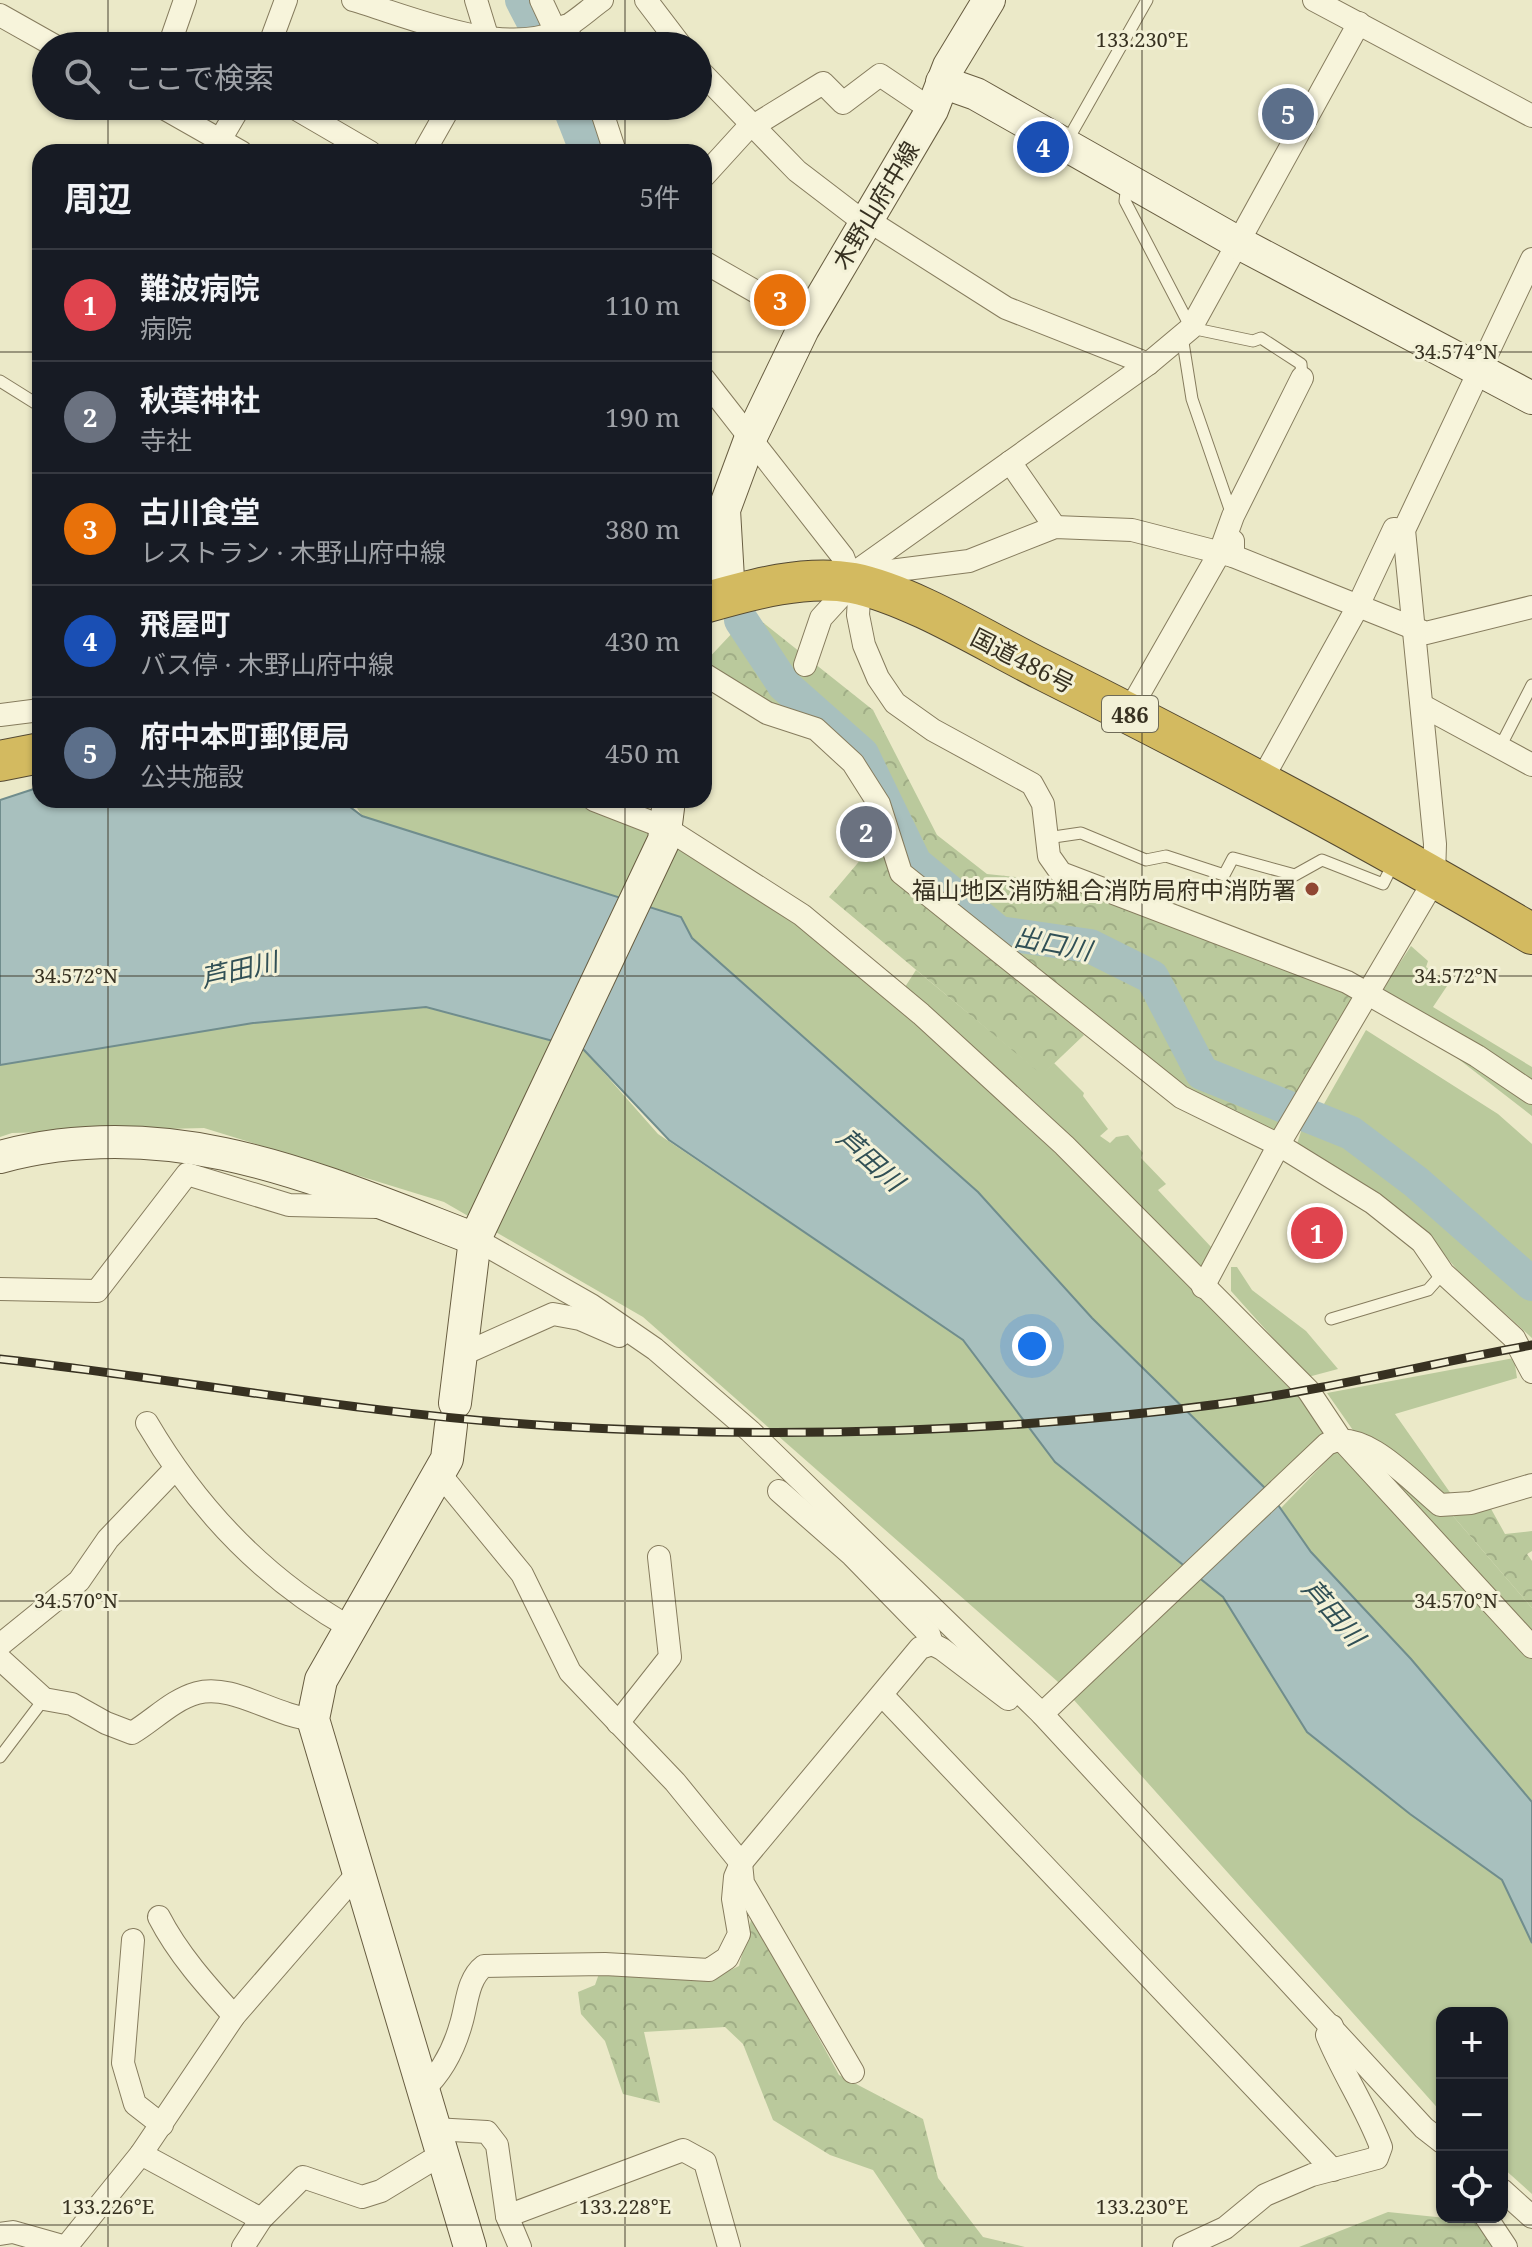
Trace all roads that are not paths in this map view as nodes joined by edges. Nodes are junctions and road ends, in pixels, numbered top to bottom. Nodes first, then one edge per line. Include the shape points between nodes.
1 (185, 0) edge
2 (286, 0) edge
3 (353, 0) edge
4 (476, 0) edge
5 (541, 0) edge
6 (602, 0) edge
7 (646, 0) edge
8 (989, 0) edge
9 (1147, 0) edge
10 (1314, 0) edge
11 (0, 15) edge
12 (1359, 23) junction
13 (174, 32) edge
14 (274, 32) edge
15 (454, 32) edge
16 (484, 32) edge
17 (563, 32) edge
18 (568, 32) edge
19 (670, 32) edge
20 (32, 33) edge
21 (712, 84) edge
22 (937, 96) junction
23 (1532, 116) edge
24 (185, 120) edge
25 (232, 120) edge
26 (315, 120) edge
27 (442, 120) edge
28 (605, 120) edge
29 (752, 127) junction
30 (220, 140) junction
31 (227, 144) edge
32 (356, 144) edge
33 (429, 144) edge
34 (612, 144) edge
35 (1065, 144) junction
36 (712, 168) edge
37 (1128, 180) junction
38 (865, 223) junction
39 (1237, 242) junction
40 (1532, 259) edge
41 (712, 267) edge
42 (803, 329) junction
43 (1187, 332) junction
44 (1148, 364) junction
45 (1477, 369) junction
46 (1302, 378) joint
47 (0, 381) edge
48 (712, 389) edge
49 (1532, 398) edge
50 (32, 401) edge
51 (751, 437) junction
52 (1010, 462) junction
53 (714, 512) edge
54 (1233, 516) junction
55 (1055, 527) junction
56 (1404, 530) junction
57 (1226, 554) junction
58 (853, 583) junction
59 (716, 599) edge
60 (1532, 607) edge
61 (1357, 608) junction
62 (1412, 629) junction
63 (805, 665) dead end
64 (712, 679) edge
65 (1532, 685) edge
66 (1423, 706) junction
67 (32, 711) edge
68 (1128, 713) junction
69 (0, 715) edge
70 (1500, 747) junction
71 (32, 755) edge
72 (0, 761) edge
73 (1532, 765) edge
74 (1260, 783) junction
75 (619, 808) edge
76 (666, 823) edge
77 (1047, 838) junction
78 (1396, 856) junction
79 (1434, 876) junction
80 (1532, 934) edge
81 (1366, 998) junction
82 (1532, 1093) edge
83 (1281, 1141) junction
84 (0, 1157) edge
85 (380, 1201) junction
86 (478, 1233) junction
87 (1443, 1273) junction
88 (1203, 1287) junction
89 (0, 1289) edge
90 (1331, 1319) dead end
91 (636, 1337) junction
92 (461, 1355) junction
93 (1532, 1372) edge
94 (147, 1423) dead end
95 (1334, 1441) junction
96 (174, 1470) junction
97 (439, 1473) junction
98 (1532, 1485) edge
99 (779, 1491) dead end
100 (659, 1557) dead end
101 (351, 1628) junction
102 (932, 1644) junction
103 (0, 1645) edge
104 (1532, 1647) edge
105 (0, 1659) edge
106 (883, 1696) junction
107 (44, 1699) junction
108 (1020, 1701) junction
109 (1042, 1714) junction
110 (313, 1719) junction
111 (618, 1723) junction
112 (0, 1757) edge
113 (741, 1863) junction
114 (358, 1873) junction
115 (159, 1917) dead end
116 (133, 1940) dead end
117 (234, 2016) junction
118 (1332, 2026) junction
119 (853, 2072) dead end
120 (423, 2090) junction
121 (162, 2125) junction
122 (1436, 2137) edge
123 (438, 2142) junction
124 (141, 2154) junction
125 (1333, 2170) junction
126 (1508, 2195) edge
127 (507, 2216) junction
128 (1532, 2217) edge
129 (261, 2219) junction
130 (1490, 2223) edge
131 (0, 2234) edge
132 (66, 2247) edge
133 (243, 2247) edge
134 (470, 2247) edge
135 (520, 2247) edge
136 (729, 2247) edge
137 (1184, 2247) edge
138 (1506, 2247) edge

1 - 13 street
2 - 14 street
3 - 15 street
4 - 16 street
5 - 17 street
6 - 18 street
7 - 19 street
8 - 22 street, 木野山府中線
9 - 35 lane
10 - 12 street
11 - 20 street
12 - 23 street
12 - 39 street
21 - 29 street
22 - 29 street via 880,75 843,103 823,83
22 - 35 street via 976,94
22 - 38 street, 木野山府中線
24 - 30 street
25 - 30 street
26 - 32 street
27 - 33 street
28 - 34 street
29 - 36 street
29 - 38 street via 797,171
30 - 31 street
35 - 37 street
37 - 39 street
37 - 43 lane via 1125,201
38 - 42 street, 木野山府中線
38 - 44 street via 1006,308
39 - 43 street
39 - 45 street
40 - 45 street
41 - 42 street via 760,294
42 - 51 street, 木野山府中線
43 - 44 street
43 - 46 lane via 1261,338 1301,364
43 - 54 lane via 1192,399
44 - 52 street
45 - 49 street
45 - 56 street
46 - 54 street
47 - 50 lane
48 - 51 street
51 - 53 street, 木野山府中線
51 - 58 street via 843,557
52 - 55 street
52 - 58 street via 861,568
53 - 59 street, 木野山府中線
54 - 57 street
55 - 57 street via 1132,530
55 - 58 street via 969,561 882,572
56 - 61 street via 1394,529
56 - 62 street
57 - 61 street
57 - 68 street
58 - 59 highway, 国道486号 / 486 via 775,586
58 - 63 street via 821,618
58 - 68 highway, 国道486号 / 486 via 916,606
58 - 77 street via 864,645 895,703 1032,784 1043,804
60 - 62 street via 1426,633
61 - 62 street
61 - 74 street
62 - 66 street
64 - 83 street via 767,713 816,729 853,763 879,804 901,873 1181,1097
65 - 70 lane
66 - 70 street
66 - 79 street
67 - 69 street
68 - 74 highway, 国道486号 / 486
70 - 73 street
71 - 72 highway
74 - 78 highway, 国道486号 / 486
75 - 76 street
76 - 86 street
76 - 88 street via 802,915 921,1014 1064,1145
77 - 78 lane via 1081,833 1146,860 1166,856 1224,875 1233,858 1295,875 1322,860 1383,884
77 - 81 street via 1049,856 1061,873 1347,982
78 - 79 highway, 国道486号 / 486
79 - 80 highway, 国道486号 / 486
79 - 81 street
81 - 82 street via 1477,1056
81 - 83 street
83 - 87 street via 1422,1242
83 - 88 street
84 - 85 street via 62,1145 191,1146 279,1165
85 - 86 street
85 - 89 street via 374,1209 289,1205 187,1174 97,1291
86 - 91 street
86 - 92 street
87 - 90 lane via 1428,1290
87 - 93 street via 1514,1338
88 - 95 street via 1308,1390
91 - 92 street via 628,1339 553,1314
91 - 108 street via 750,1431
92 - 97 street via 447,1459
94 - 96 street
95 - 98 street via 1364,1443 1440,1505 1471,1503
95 - 104 street
95 - 109 street
96 - 101 street via 242,1548 305,1602
96 - 103 street via 108,1539 79,1581
97 - 101 street
97 - 111 street via 522,1574 570,1672
99 - 102 street via 852,1555 929,1634
100 - 111 street via 670,1657
101 - 110 street via 321,1680
102 - 106 street via 920,1648
102 - 108 street
105 - 107 street
106 - 113 street
106 - 125 street
107 - 110 street via 72,1704 132,1733 199,1692 239,1696 273,1712
107 - 112 lane
108 - 109 street
109 - 118 street
110 - 114 street
111 - 113 street
113 - 119 street via 743,1883
113 - 120 street via 733,1899 739,1934 727,1958 709,1970 605,1964 484,1966 474,1974 460,2028 438,2076
114 - 117 street
114 - 120 street
115 - 117 street via 170,1939
116 - 121 street via 123,2063 135,2104
117 - 121 street
118 - 122 street
118 - 125 street via 1327,2035 1381,2147 1377,2158
120 - 123 street
121 - 124 street
123 - 127 street via 472,2128 487,2132 497,2145
123 - 129 street via 381,2191 362,2197 303,2177
123 - 134 street
124 - 129 street
124 - 132 street
125 - 137 street via 1265,2195 1225,2228
126 - 128 street
127 - 135 street
127 - 136 street via 683,2150 705,2162
129 - 133 street
130 - 138 street
131 - 132 street via 13,2232

